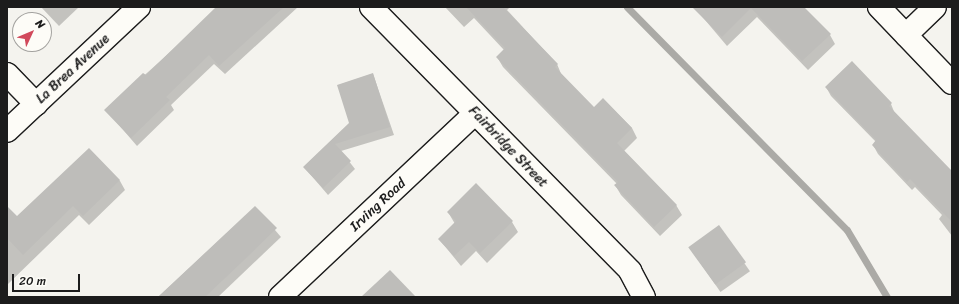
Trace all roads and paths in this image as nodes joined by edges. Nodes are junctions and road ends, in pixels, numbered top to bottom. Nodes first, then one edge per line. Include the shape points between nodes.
1 (139, 7) edge
2 (371, 7) edge
3 (878, 7) edge
4 (935, 7) edge
5 (906, 35) junction
6 (7, 74) edge
7 (952, 83) edge
8 (36, 104) junction
9 (475, 113) junction
10 (7, 131) edge
11 (643, 293) edge
12 (280, 297) edge

1 - 8 street, La Brea Avenue
2 - 9 street, Fairbridge Street
3 - 5 street
4 - 5 street
5 - 7 street
6 - 8 street
8 - 10 street, La Brea Avenue
9 - 11 street, Fairbridge Street via 630,272
9 - 12 street, Irving Road

